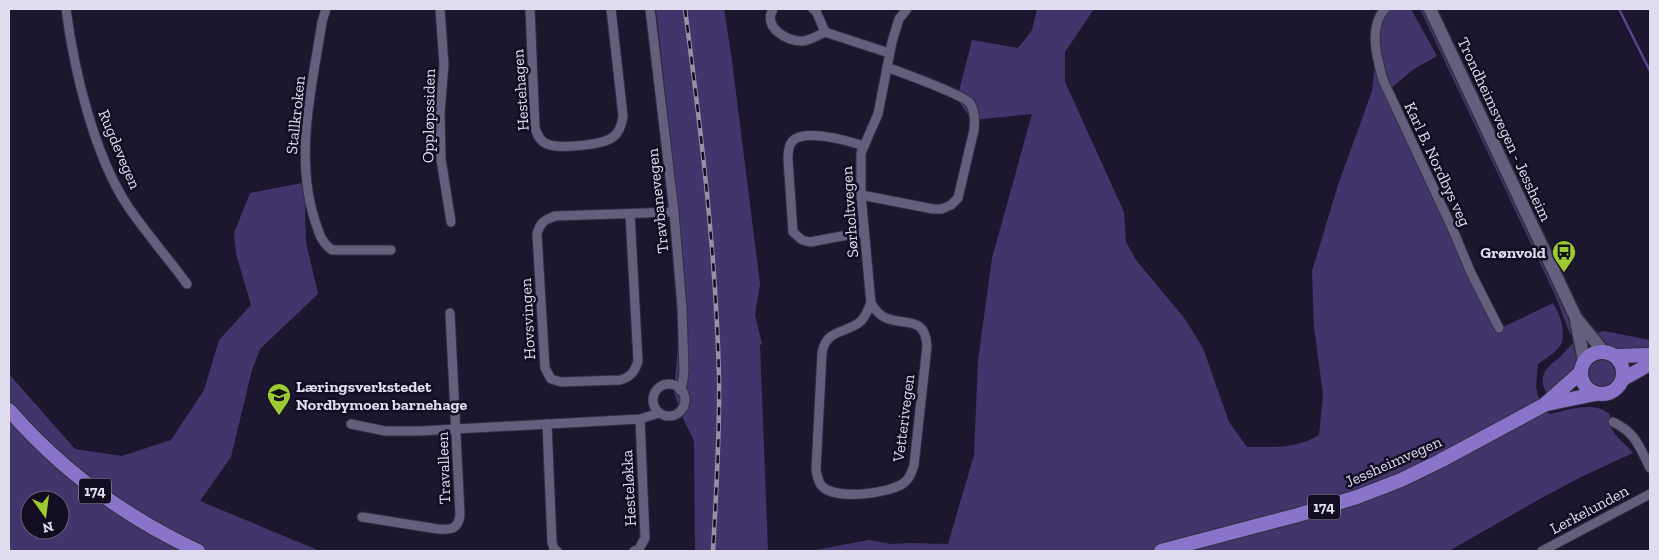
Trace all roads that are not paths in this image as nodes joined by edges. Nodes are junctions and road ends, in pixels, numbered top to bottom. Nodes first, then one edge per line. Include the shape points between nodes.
1 (66, 9) edge
2 (326, 9) edge
3 (440, 9) edge
4 (530, 9) edge
5 (611, 9) edge
6 (650, 9) edge
7 (773, 9) edge
8 (812, 9) edge
9 (906, 9) edge
10 (1385, 9) edge
11 (1430, 9) edge
12 (826, 32) junction
13 (889, 53) junction
14 (887, 66) junction
15 (864, 146) junction
16 (861, 195) junction
17 (674, 212) junction
18 (630, 214) junction
19 (451, 222) dead end
20 (864, 232) junction
21 (391, 250) dead end
22 (187, 284) dead end
23 (871, 303) junction
24 (450, 313) dead end
25 (1576, 318) junction
26 (1498, 328) dead end
27 (1610, 354) junction
28 (1650, 355) edge
29 (1650, 364) edge
30 (1583, 367) junction
31 (1623, 379) junction
32 (680, 390) junction
33 (1595, 394) junction
34 (1544, 405) junction
35 (9, 410) edge
36 (659, 413) junction
37 (640, 418) junction
38 (1612, 422) dead end
39 (350, 424) dead end
40 (547, 424) junction
41 (457, 429) junction
42 (1650, 468) edge
43 (1650, 494) edge
44 (362, 517) dead end
45 (198, 551) edge
46 (556, 551) edge
47 (634, 551) edge
48 (1161, 551) edge
49 (1542, 551) edge

1 - 22 street, Rugdevegen via 80,86 106,163 129,207
2 - 21 street, Stallkroken via 306,130 305,163 311,209 319,235 332,250
3 - 19 street, Oppløpssiden via 444,64 441,160
4 - 5 street, Hestehagen via 535,128 543,142 556,146 599,144 613,137 621,126 623,116
6 - 17 street, Travbanevegen
7 - 12 street via 772,23 782,36 804,41
8 - 12 street
9 - 13 street, Sørholtvegen via 898,19
10 - 26 street, Karl B. Nordbys veg via 1377,24 1376,40 1383,80
11 - 25 main road, Trondheimsvegen - Jessheim
12 - 13 street
13 - 14 street, Sørholtvegen
14 - 15 street, Sørholtvegen via 878,114
14 - 16 street via 968,101 974,114 974,130 958,198 951,205 927,208
15 - 16 street, Sørholtvegen via 860,164
15 - 20 street via 848,140 803,136 791,143 788,159 794,232 798,237 810,242
16 - 20 street, Sørholtvegen
17 - 18 street, Hovsvingen
17 - 32 street, Travbanevegen via 684,353
18 - 18 street, Hovsvingen via 555,216 539,225 545,368 551,379 561,382 620,380 633,374 636,368
20 - 23 street, Sørholtvegen
23 - 23 street, Vetterivegen via 859,322 830,336 822,352 816,470 822,486 843,495 899,486 908,480 914,465 926,336 913,322 890,320 877,312
24 - 41 street, Travalleen
25 - 27 main road, Trondheimsvegen - Jessheim
25 - 30 main road, Trondheimsvegen - Jessheim
27 - 28 main road, 174
27 - 30 main road, 174 via 1593,354
27 - 31 main road via 1623,366
29 - 31 main road, 174
30 - 33 main road via 1584,385
30 - 34 main road, Jessheimvegen / 174
31 - 33 main road, 174 via 1612,392
32 - 36 street via 684,400 680,411 670,416
32 - 36 street via 674,386 660,387 653,400
33 - 34 main road, Jessheimvegen / 174
34 - 48 main road, Jessheimvegen / 174 via 1440,461 1357,498
35 - 45 main road, 174 via 48,451 91,488 139,521
36 - 37 street
37 - 40 street
37 - 47 street, Hesteløkka via 645,538 643,545
38 - 42 street via 1631,434
39 - 41 street via 385,431
40 - 41 street
40 - 46 street via 552,542
41 - 44 street, Travalleen via 460,514 454,527 438,530
43 - 49 street, Lerkelunden

